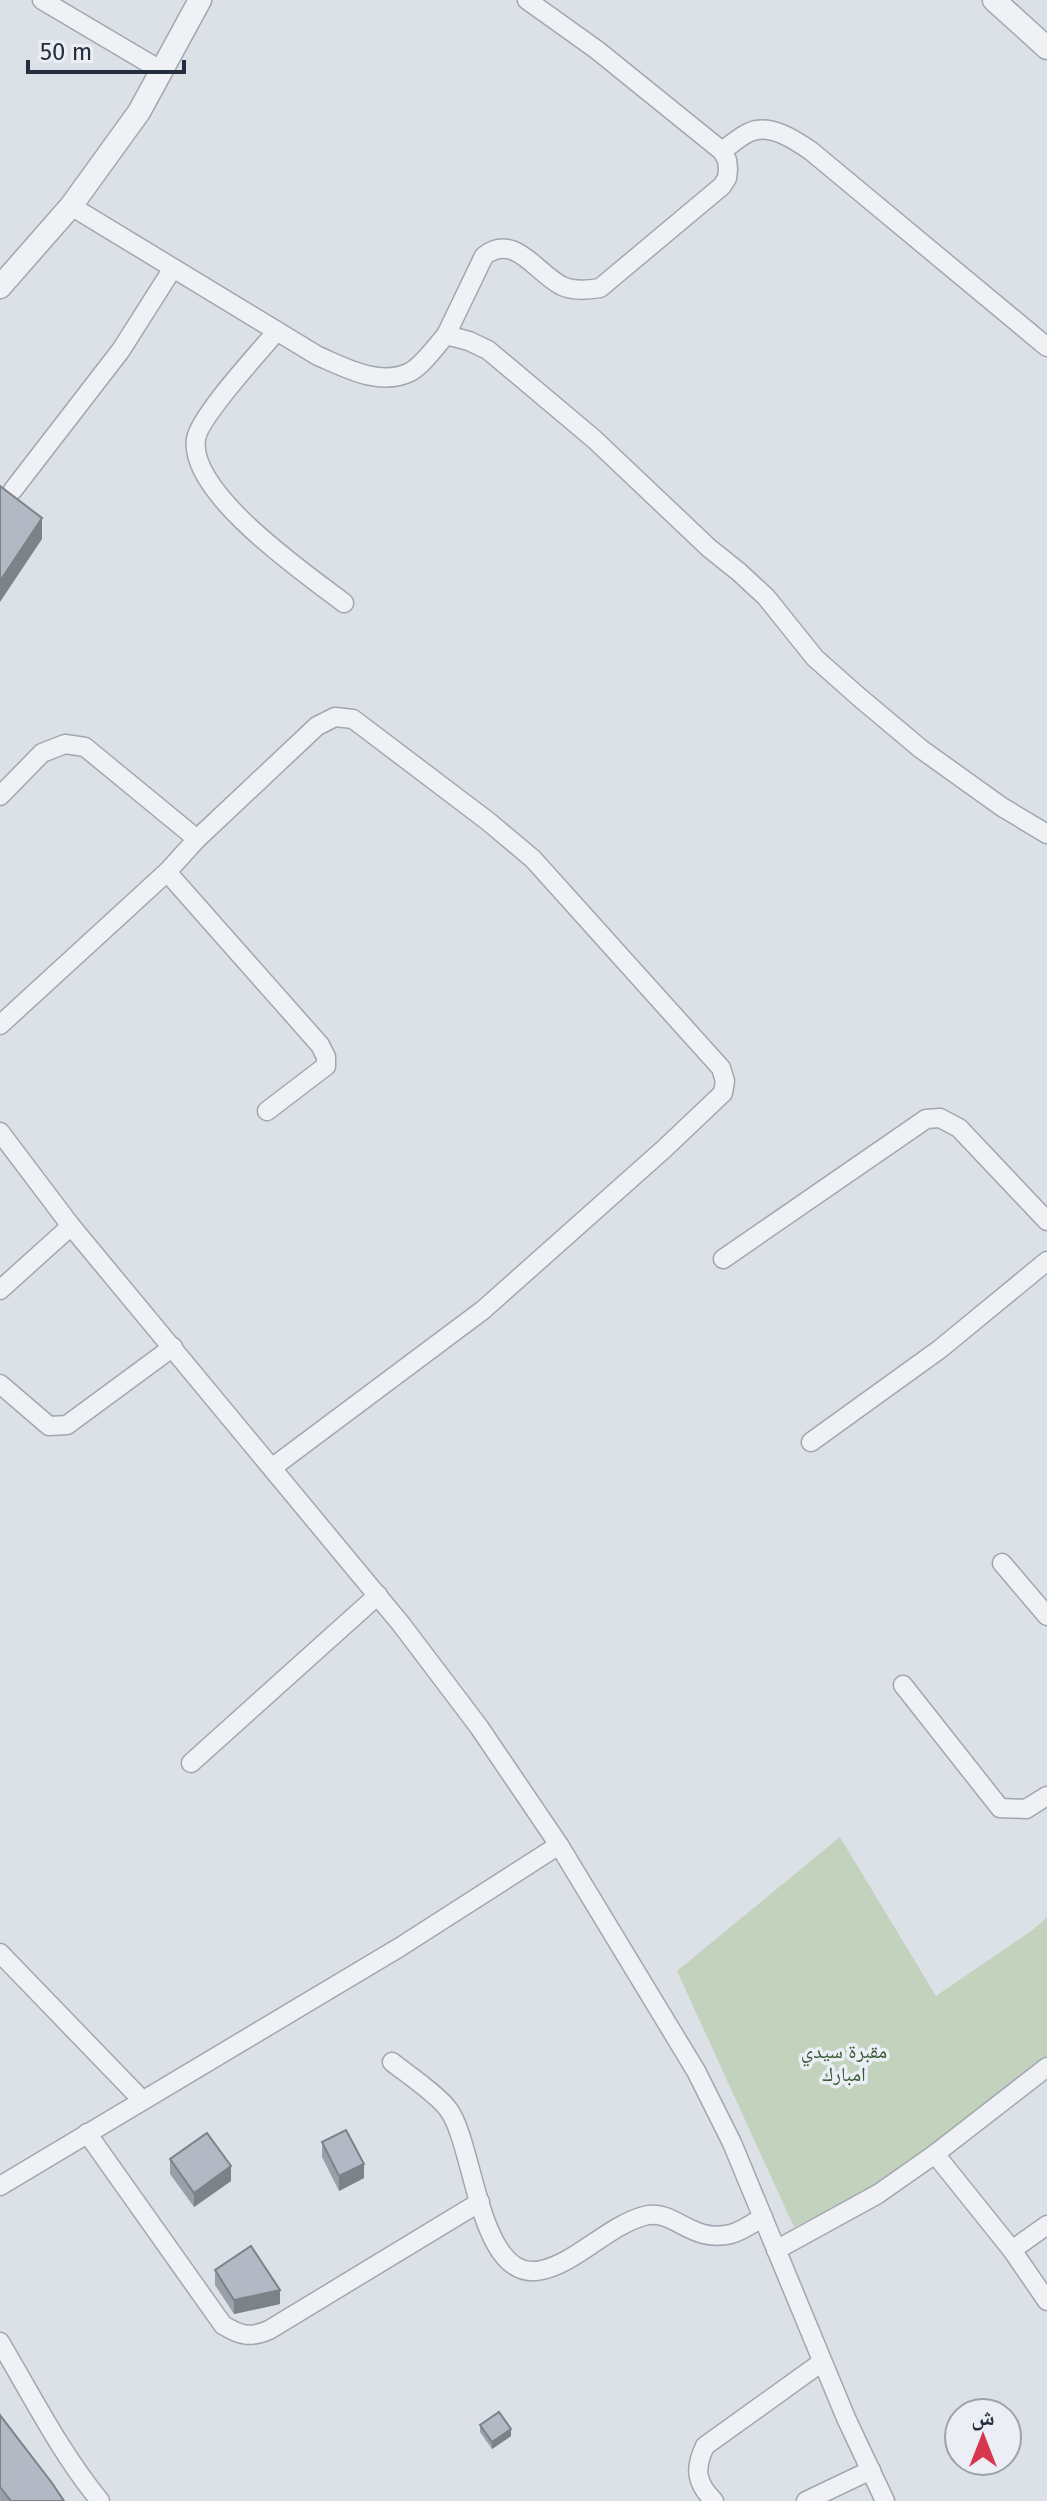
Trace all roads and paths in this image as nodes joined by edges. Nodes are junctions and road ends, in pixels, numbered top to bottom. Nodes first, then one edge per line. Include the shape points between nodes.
1 (42, 0) edge
2 (200, 0) edge
3 (527, 0) edge
4 (994, 0) edge
5 (1047, 48) edge
6 (162, 71) junction
7 (722, 151) junction
8 (71, 206) junction
9 (173, 268) junction
10 (0, 287) edge
11 (277, 331) junction
12 (446, 335) junction
13 (1047, 347) edge
14 (13, 490) dead end
15 (344, 603) dead end
16 (0, 796) edge
17 (1047, 834) edge
18 (197, 839) junction
19 (167, 872) junction
20 (0, 1025) edge
21 (267, 1111) dead end
22 (0, 1132) edge
23 (1047, 1221) edge
24 (71, 1226) junction
25 (723, 1259) dead end
26 (1047, 1261) edge
27 (0, 1290) edge
28 (173, 1347) junction
29 (0, 1384) edge
30 (811, 1442) dead end
31 (273, 1467) junction
32 (1002, 1563) dead end
33 (378, 1595) junction
34 (1047, 1616) edge
35 (903, 1685) dead end
36 (191, 1763) dead end
37 (1047, 1796) edge
38 (559, 1845) junction
39 (0, 1953) edge
40 (392, 2062) dead end
41 (1047, 2067) edge
42 (142, 2100) junction
43 (87, 2133) junction
44 (935, 2154) junction
45 (0, 2186) edge
46 (480, 2202) junction
47 (763, 2217) junction
48 (1047, 2225) edge
49 (776, 2250) junction
50 (1012, 2250) junction
51 (1047, 2301) edge
52 (0, 2342) edge
53 (822, 2362) junction
54 (871, 2470) junction
55 (100, 2501) edge
56 (714, 2501) edge
57 (806, 2501) edge
58 (885, 2501) edge

1 - 6 street
2 - 6 street
3 - 7 street
4 - 5 street
6 - 8 street
7 - 12 street via 728,169 722,186 600,288 563,286 509,248 494,248 484,256
7 - 13 street via 751,131 791,137
8 - 9 street
8 - 10 street
9 - 11 street
9 - 14 street via 121,350
11 - 12 street via 318,356 389,379 412,371
11 - 15 street via 209,413 196,437 196,461 251,532
12 - 17 street via 469,341 504,362 766,597 815,658 859,697 921,749
16 - 18 street via 42,753 65,744 85,747
18 - 19 street
18 - 31 street via 317,726 335,717 353,719 533,859 721,1068 725,1081 723,1093 710,1107 483,1310
19 - 20 street
19 - 21 street via 326,1057 326,1066
22 - 24 street
23 - 25 street via 959,1128 940,1118 926,1119
24 - 27 street
24 - 28 street
26 - 30 street via 940,1349
28 - 29 street via 67,1425 49,1426
28 - 31 street
31 - 33 street
32 - 34 street
33 - 36 street
33 - 38 street via 479,1727
35 - 37 street via 1000,1808 1026,1809
38 - 42 street via 400,1947
38 - 47 street via 696,2071
39 - 42 street
40 - 46 street via 449,2109
41 - 44 street
42 - 43 street
43 - 45 street
43 - 46 street via 223,2325 252,2337
44 - 49 street via 878,2194
44 - 50 street
46 - 47 street via 506,2261 521,2271 542,2270 654,2213 710,2236 732,2234
47 - 49 street
48 - 50 street
49 - 53 street
50 - 51 street
52 - 55 street via 39,2414
53 - 54 street
53 - 56 street via 705,2446 697,2475
54 - 57 street
54 - 58 street

